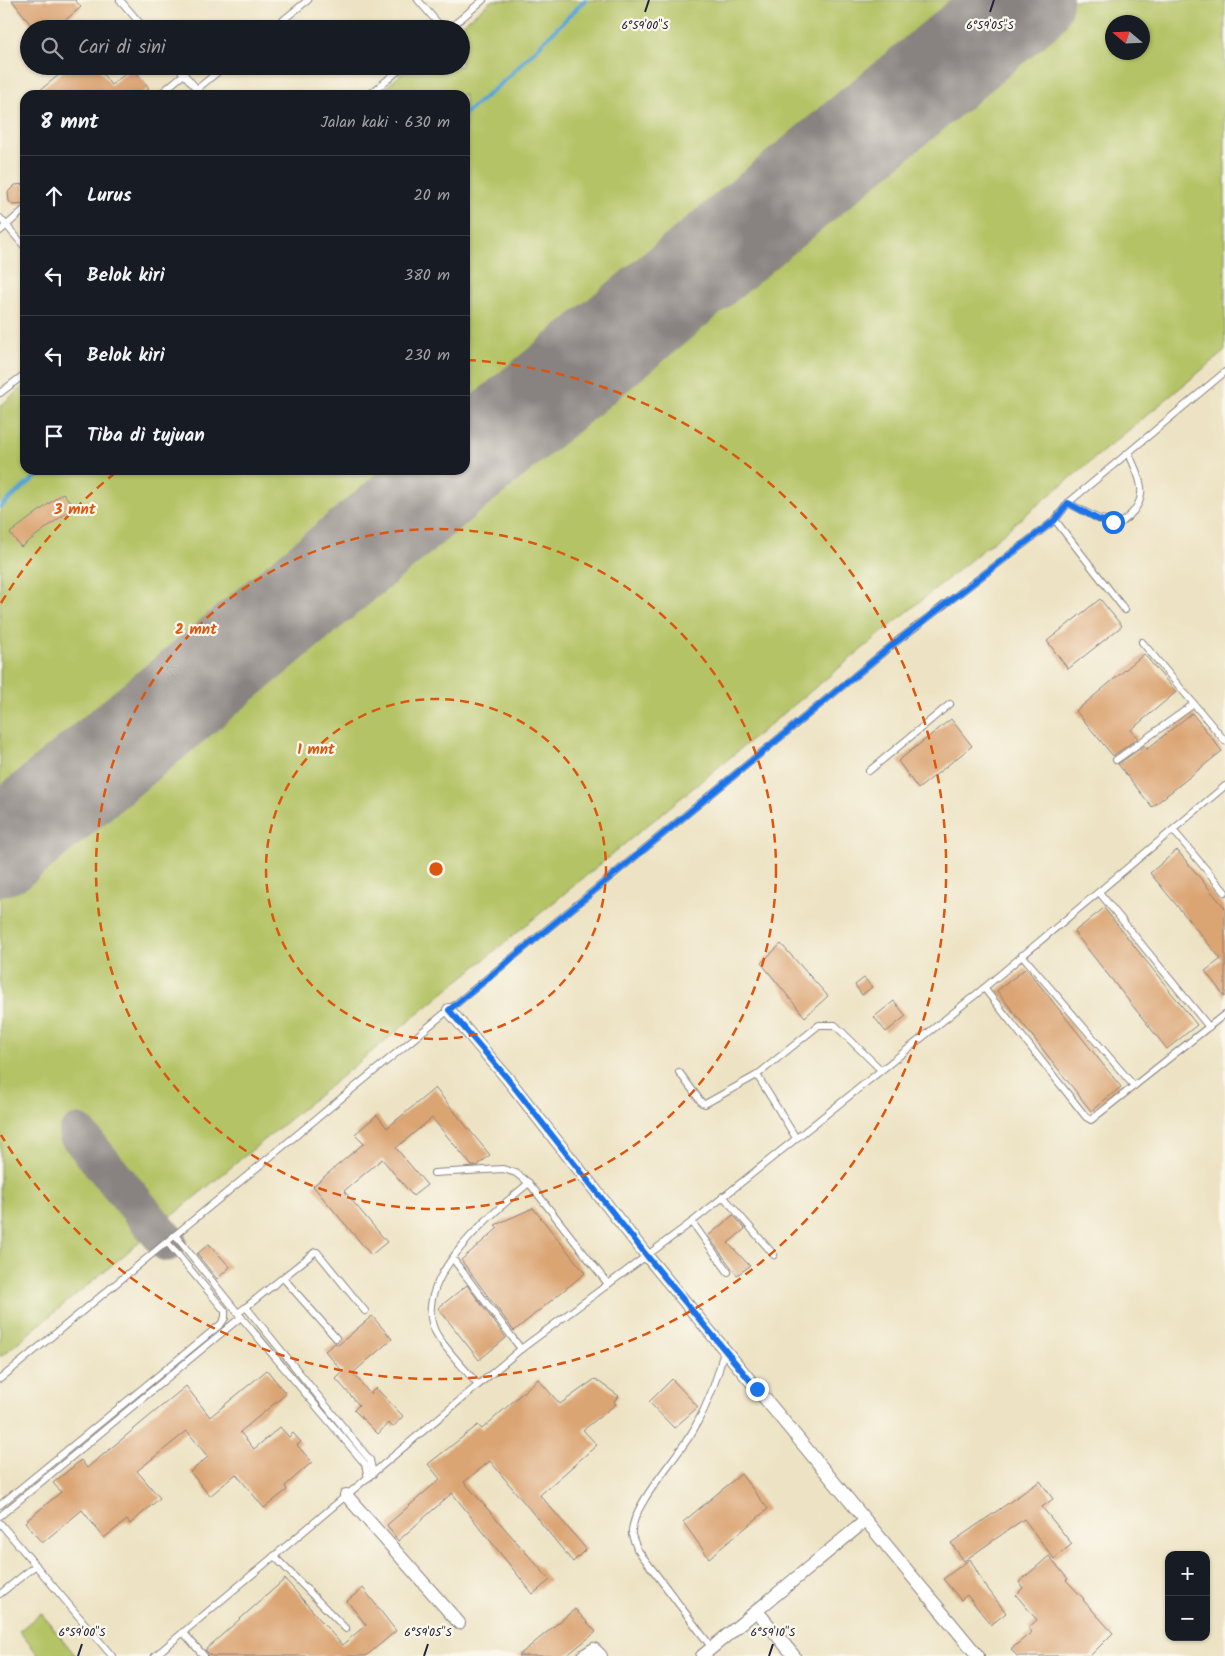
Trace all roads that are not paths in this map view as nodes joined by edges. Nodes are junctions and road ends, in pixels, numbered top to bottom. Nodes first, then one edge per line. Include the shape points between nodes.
1 (120, 0) edge
2 (308, 0) edge
3 (418, 0) edge
4 (483, 0) edge
5 (137, 20) edge
6 (283, 20) edge
7 (435, 20) edge
8 (460, 20) edge
9 (183, 75) edge
10 (185, 75) edge
11 (214, 75) edge
12 (393, 75) edge
13 (197, 89) joint
14 (165, 90) edge
15 (375, 90) edge
16 (20, 214) edge
17 (0, 218) edge
18 (7, 225) junction
19 (0, 231) edge
20 (20, 242) edge
21 (1225, 372) edge
22 (20, 378) edge
23 (0, 394) edge
24 (1128, 454) junction
25 (1068, 503) junction
26 (1055, 520) junction
27 (1125, 610) dead end
28 (1142, 642) dead end
29 (950, 704) dead end
30 (1194, 704) junction
31 (1225, 741) edge
32 (1116, 760) dead end
33 (869, 771) dead end
34 (1225, 786) edge
35 (1173, 830) junction
36 (1099, 892) junction
37 (1225, 892) edge
38 (1022, 955) junction
39 (984, 988) junction
40 (449, 1010) junction
41 (1225, 1014) edge
42 (1209, 1027) junction
43 (880, 1070) junction
44 (679, 1072) dead end
45 (757, 1075) junction
46 (1134, 1086) junction
47 (796, 1138) junction
48 (434, 1173) dead end
49 (529, 1183) junction
50 (724, 1196) junction
51 (692, 1222) junction
52 (175, 1235) junction
53 (167, 1242) junction
54 (774, 1255) dead end
55 (647, 1256) junction
56 (453, 1259) junction
57 (728, 1272) dead end
58 (284, 1279) junction
59 (608, 1284) junction
60 (246, 1307) junction
61 (365, 1311) dead end
62 (239, 1315) junction
63 (336, 1338) dead end
64 (522, 1349) junction
65 (725, 1349) junction
66 (0, 1379) edge
67 (478, 1385) junction
68 (370, 1476) junction
69 (346, 1496) junction
70 (0, 1505) edge
71 (0, 1516) edge
72 (865, 1521) junction
73 (0, 1523) edge
74 (274, 1556) junction
75 (36, 1565) junction
76 (0, 1594) edge
77 (757, 1611) junction
78 (459, 1623) dead end
79 (346, 1629) dead end
80 (183, 1632) junction
81 (712, 1648) junction
82 (112, 1656) edge
83 (155, 1656) edge
84 (204, 1656) edge
85 (583, 1656) edge
86 (601, 1656) edge
87 (702, 1656) edge
88 (794, 1656) edge
89 (978, 1656) edge

1 - 5 lane
2 - 6 lane
3 - 7 lane
4 - 8 lane
9 - 14 lane
10 - 13 lane
11 - 13 lane
12 - 15 lane
16 - 18 lane
17 - 18 lane
18 - 19 lane
18 - 20 lane
21 - 24 lane
22 - 23 lane
24 - 25 lane
24 - 25 lane via 1142,486 1139,502 1130,516 1122,522 1099,520
25 - 26 lane
26 - 27 lane
26 - 40 lane via 896,642
28 - 30 lane
29 - 33 lane
30 - 31 lane
30 - 32 lane
34 - 35 lane
35 - 36 lane
35 - 37 lane
36 - 38 lane
36 - 42 lane
38 - 39 lane
38 - 46 lane
39 - 43 lane
39 - 46 lane via 1089,1119
40 - 52 lane
40 - 55 street via 507,1078
41 - 42 lane
42 - 46 lane
43 - 45 lane via 835,1025 818,1025
43 - 47 lane
44 - 45 lane via 705,1104
45 - 47 lane
47 - 50 lane
48 - 49 lane via 503,1169 516,1173
49 - 56 lane via 495,1210
49 - 59 lane
50 - 51 lane
50 - 54 lane
51 - 55 lane
51 - 57 lane
52 - 53 lane
52 - 62 lane
53 - 66 lane
53 - 70 lane via 225,1311 225,1318
55 - 59 lane
55 - 65 street
56 - 64 lane
56 - 67 lane via 435,1286 429,1313 435,1332
58 - 60 lane
58 - 61 lane via 317,1252
58 - 63 lane
59 - 64 lane
60 - 62 lane
60 - 68 lane via 370,1460
62 - 68 lane via 365,1464
62 - 71 lane
64 - 67 lane
65 - 72 street
65 - 81 lane via 718,1378 694,1430 646,1497 634,1520 632,1534 637,1549
67 - 68 lane
68 - 69 lane
69 - 74 lane
69 - 78 street
72 - 77 street
72 - 89 street
73 - 75 lane
74 - 79 lane
74 - 80 lane
75 - 76 lane
75 - 82 lane
77 - 81 street
77 - 88 street
80 - 83 lane
80 - 84 lane
81 - 87 street
85 - 86 street via 594,1649

